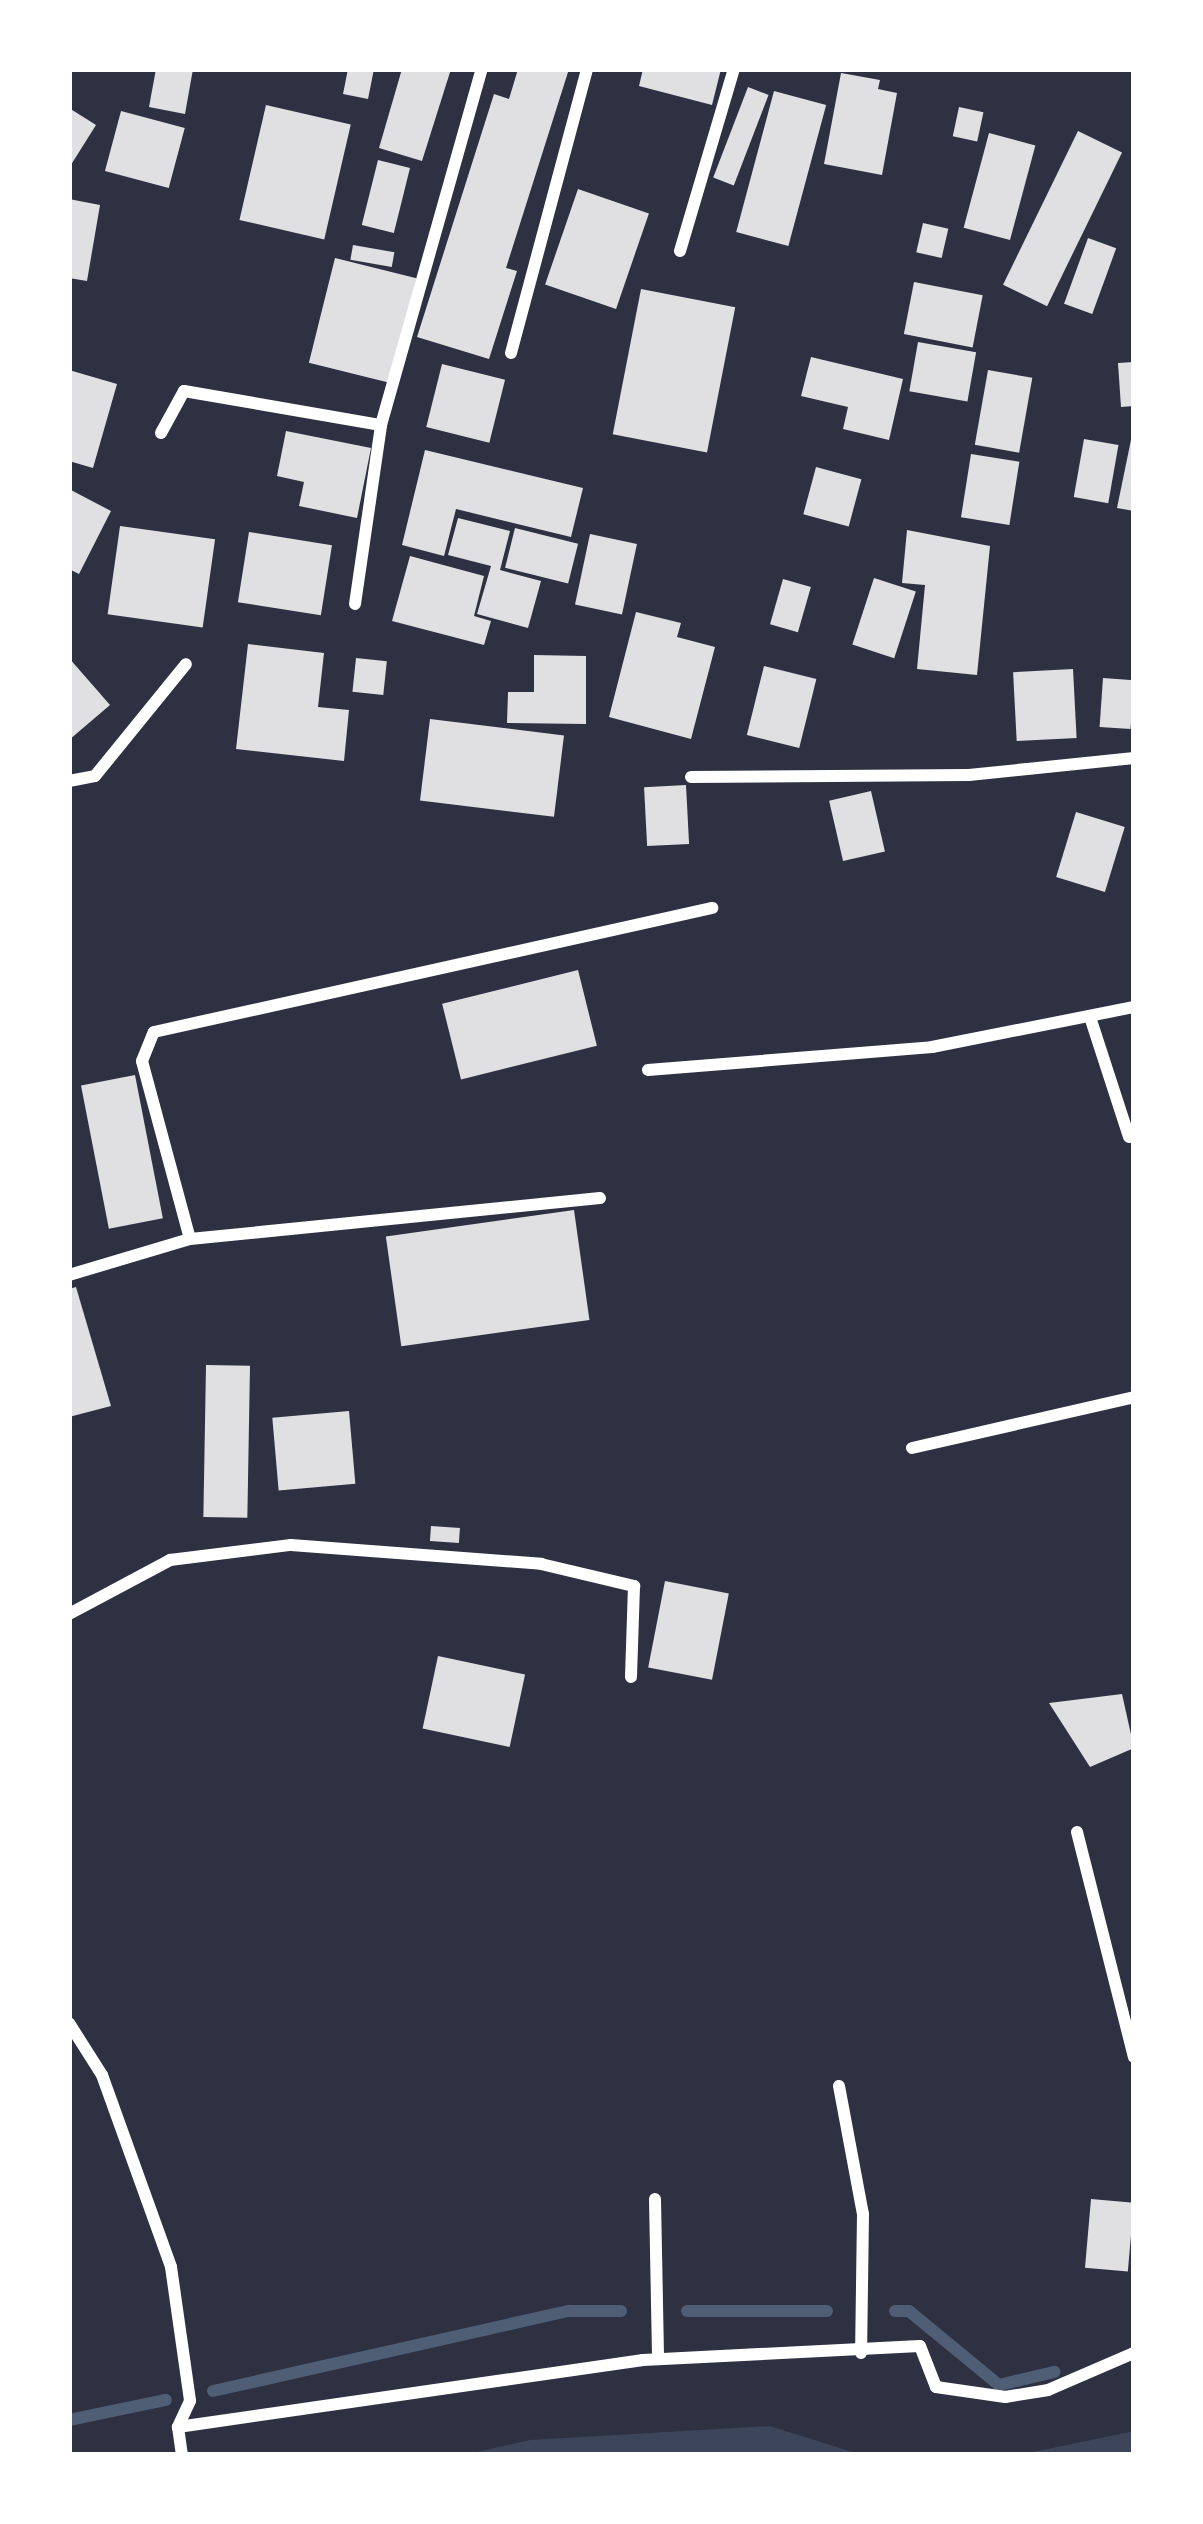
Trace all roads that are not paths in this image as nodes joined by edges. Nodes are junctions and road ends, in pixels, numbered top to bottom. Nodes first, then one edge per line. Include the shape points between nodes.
1 (482, 69) edge
2 (587, 69) edge
3 (734, 69) edge
4 (680, 251) dead end
5 (511, 353) dead end
6 (381, 425) junction
7 (160, 433) dead end
8 (355, 604) dead end
9 (186, 664) dead end
10 (1134, 758) edge
11 (691, 777) dead end
12 (69, 781) edge
13 (712, 908) dead end
14 (1134, 1007) edge
15 (1091, 1020) junction
16 (648, 1070) dead end
17 (1129, 1137) dead end
18 (600, 1198) dead end
19 (190, 1238) junction
20 (69, 1275) edge
21 (1134, 1397) edge
22 (912, 1448) dead end
23 (69, 1614) edge
24 (632, 1676) dead end
25 (1077, 1832) dead end
26 (69, 2023) edge
27 (1134, 2057) edge
28 (839, 2086) dead end
29 (656, 2199) dead end
30 (861, 2353) junction
31 (1134, 2353) edge
32 (658, 2359) junction
33 (178, 2427) junction
34 (182, 2455) edge

1 - 6 street
2 - 5 street
3 - 4 street
6 - 7 street via 184,391
6 - 8 street
9 - 12 street via 95,776
10 - 11 street via 969,775
13 - 19 street via 154,1032 142,1061
14 - 15 street
15 - 16 street via 932,1047
15 - 17 street
18 - 19 street
19 - 20 street
21 - 22 street
23 - 24 street via 170,1560 291,1545 541,1564 634,1586
25 - 27 street
26 - 33 street via 102,2075 172,2267 190,2401
28 - 30 street via 862,2214
29 - 32 street
30 - 31 street via 920,2346 936,2387 1005,2397 1048,2390
30 - 32 street
32 - 33 street
33 - 34 street

